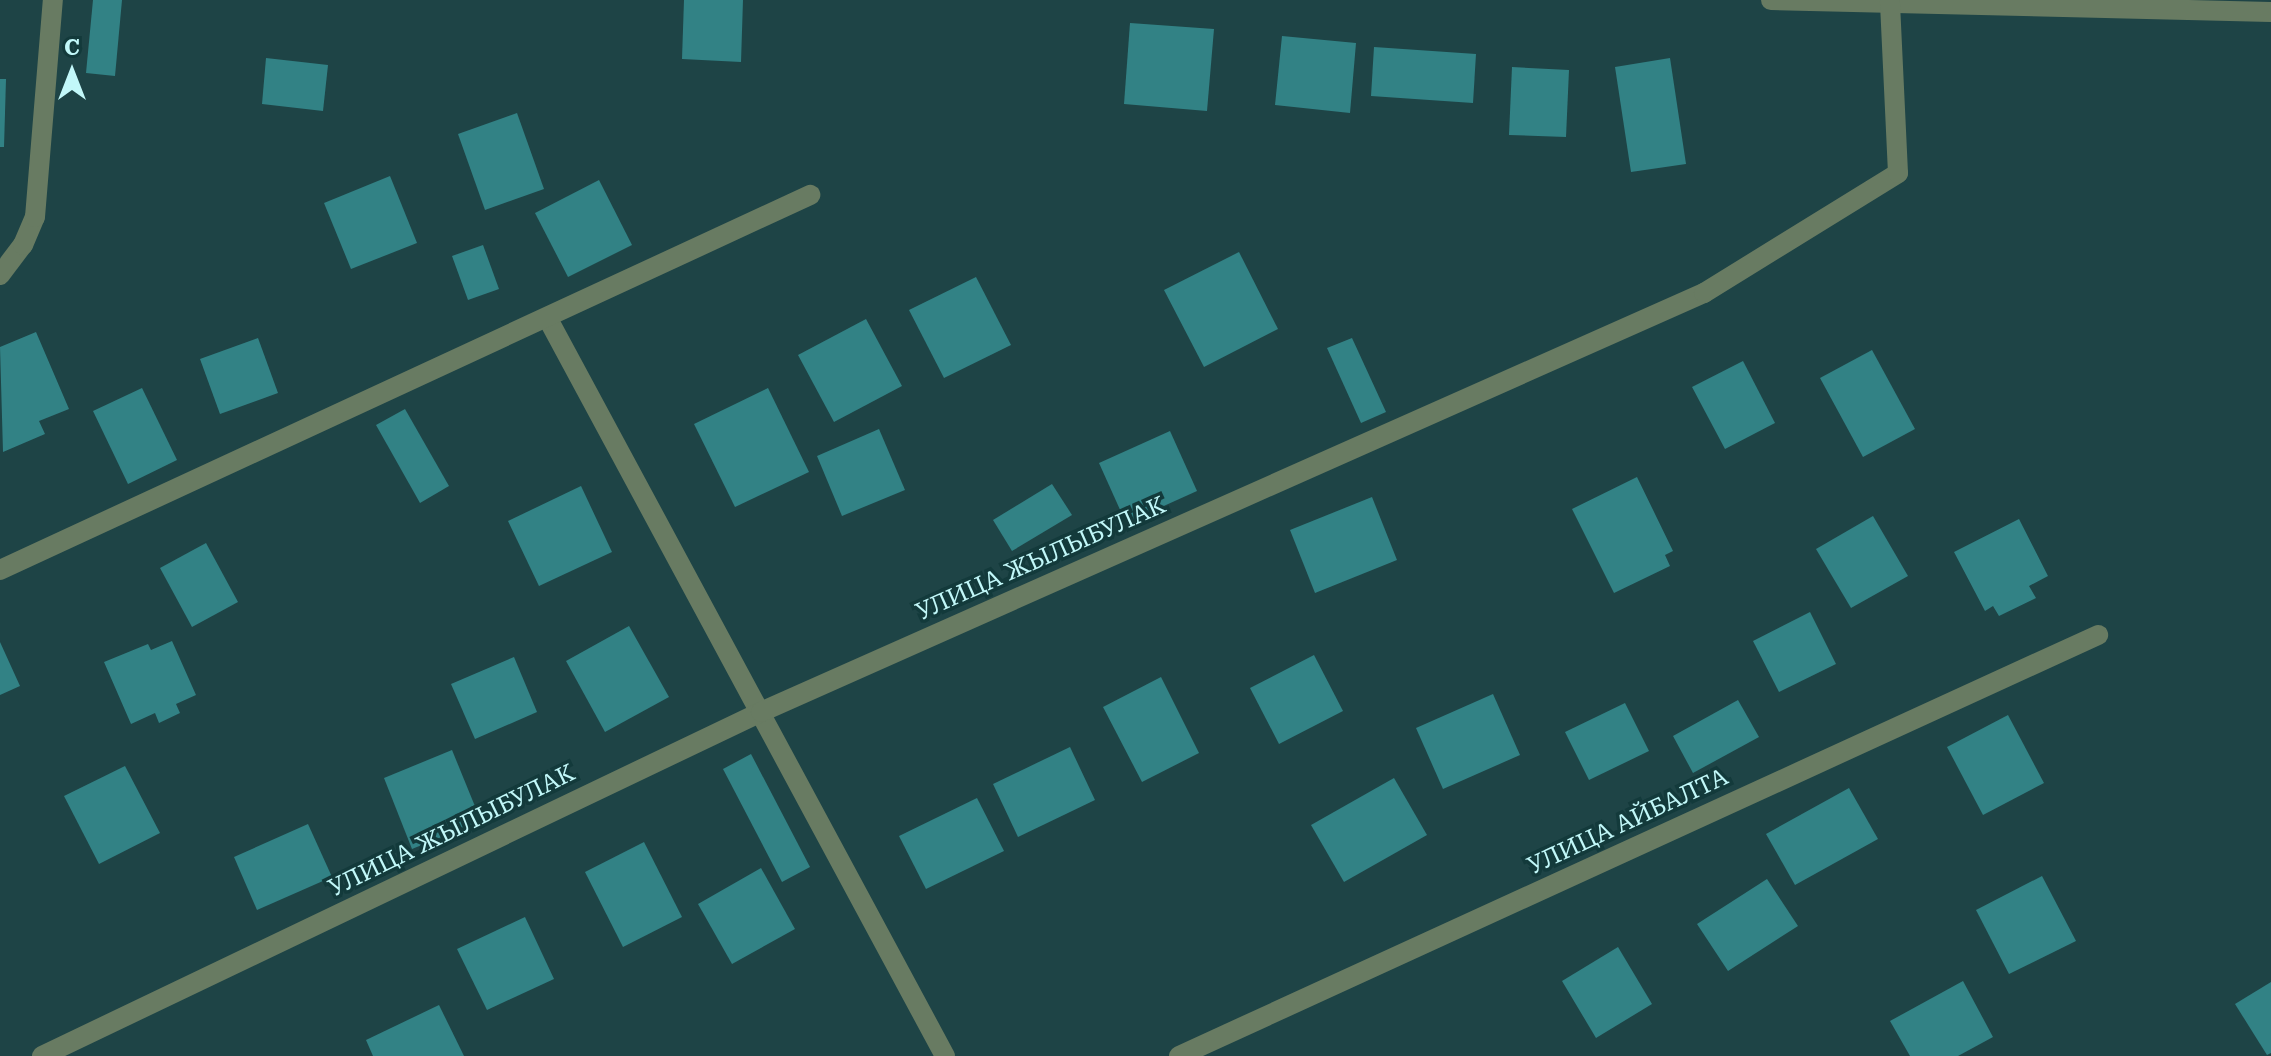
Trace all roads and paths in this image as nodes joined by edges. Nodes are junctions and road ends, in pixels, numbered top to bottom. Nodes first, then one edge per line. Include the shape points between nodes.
1 (53, 0) edge
2 (1771, 0) edge
3 (1890, 2) edge
4 (2271, 12) edge
5 (810, 195) dead end
6 (0, 275) edge
7 (548, 319) junction
8 (0, 570) edge
9 (2098, 635) dead end
10 (761, 712) junction
11 (42, 1056) edge
12 (945, 1056) edge
13 (1179, 1056) edge

1 - 6 street via 35,217 23,245
2 - 3 street
3 - 4 street
3 - 10 street, УЛИЦА ЖЫЛЫБУЛАК via 1898,173 1704,293
5 - 7 street
7 - 8 street
7 - 10 street
9 - 13 street, УЛИЦА АЙБАЛТА
10 - 11 street, УЛИЦА ЖЫЛЫБУЛАК
10 - 12 street

